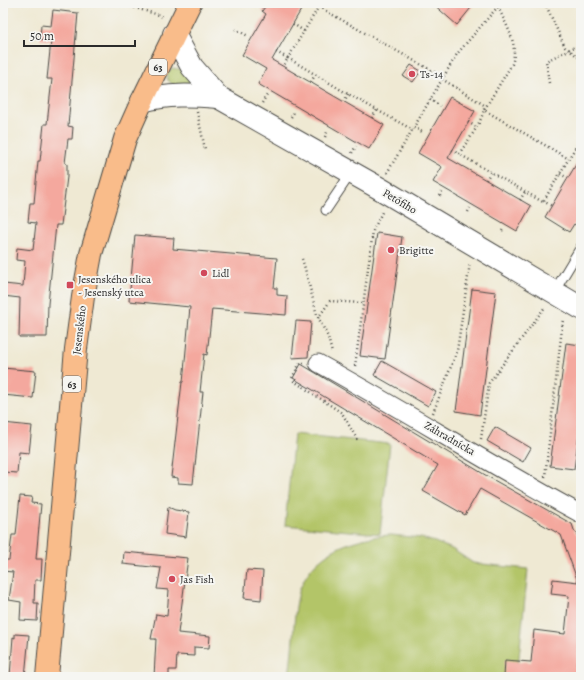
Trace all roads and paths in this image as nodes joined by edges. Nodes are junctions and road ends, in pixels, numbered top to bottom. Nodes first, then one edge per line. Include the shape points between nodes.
1 (119, 3) edge
2 (190, 3) edge
3 (255, 3) edge
4 (307, 3) edge
5 (321, 3) edge
6 (501, 3) edge
7 (545, 3) edge
8 (498, 7) junction
9 (264, 8) dead end
10 (318, 8) junction
11 (293, 24) dead end
12 (235, 28) dead end
13 (304, 31) junction
14 (174, 34) junction
15 (248, 36) dead end
16 (581, 44) edge
17 (568, 50) junction
18 (276, 52) dead end
19 (288, 58) junction
20 (581, 59) edge
21 (283, 66) dead end
22 (315, 75) junction
23 (442, 78) junction
24 (311, 82) dead end
25 (549, 83) dead end
26 (348, 94) junction
27 (267, 95) dead end
28 (218, 97) junction
29 (430, 99) junction
30 (142, 101) junction
31 (344, 102) dead end
32 (261, 106) dead end
33 (440, 106) dead end
34 (377, 110) junction
35 (484, 110) junction
36 (196, 112) dead end
37 (372, 118) dead end
38 (468, 122) dead end
39 (476, 127) junction
40 (413, 128) junction
41 (424, 134) dead end
42 (581, 140) edge
43 (205, 150) dead end
44 (452, 150) dead end
45 (459, 154) junction
46 (570, 159) junction
47 (390, 168) dead end
48 (491, 172) junction
49 (351, 173) junction
50 (560, 174) junction
51 (568, 178) dead end
52 (486, 180) dead end
53 (442, 192) dead end
54 (524, 192) junction
55 (440, 196) dead end
56 (520, 200) dead end
57 (543, 201) junction
58 (385, 206) dead end
59 (552, 206) dead end
60 (470, 208) dead end
61 (326, 210) dead end
62 (468, 212) dead end
63 (581, 247) edge
64 (471, 257) dead end
65 (302, 259) dead end
66 (552, 297) junction
67 (363, 303) junction
68 (572, 313) edge
69 (318, 318) junction
70 (318, 363) joint
71 (336, 373) junction
72 (354, 383) junction
73 (428, 426) junction
74 (358, 441) dead end
75 (479, 455) junction
76 (543, 494) junction
77 (581, 514) edge
78 (47, 677) edge

1 - 14 path via 159,15 168,21
2 - 14 main road, Jesenského / 63
3 - 9 path
4 - 10 path
5 - 10 path
6 - 8 path
7 - 17 path
8 - 23 path via 457,54
8 - 35 path via 512,37 514,58
10 - 13 path
10 - 23 path
11 - 13 path
12 - 15 path
13 - 19 path
14 - 28 street, Petőfiho via 192,67
14 - 30 main road, Jesenského / 63
16 - 17 path
17 - 20 path
17 - 25 path via 546,60
18 - 19 path
19 - 21 path
19 - 22 path
22 - 24 path
22 - 26 path
23 - 29 path
23 - 35 path via 484,105
26 - 31 path
26 - 34 path
27 - 32 path
28 - 30 street, Petőfiho via 162,96
28 - 49 street, Petőfiho
29 - 33 path
29 - 40 path
30 - 78 main road, Jesenského / 63 via 124,139 91,254 83,297 71,395
34 - 37 path
34 - 40 path
35 - 39 path
35 - 46 path
36 - 43 path
38 - 39 path
39 - 45 path
40 - 41 path
40 - 47 path
42 - 46 path
44 - 45 path
45 - 48 path
46 - 50 path
48 - 52 path
48 - 54 path
49 - 61 lane
49 - 66 street, Petőfiho
50 - 51 path
50 - 57 path
53 - 55 path
54 - 56 path
54 - 57 path
57 - 59 path
58 - 67 path via 373,231
60 - 62 path
63 - 66 lane
64 - 73 path via 457,351
65 - 69 path
66 - 68 street, Petőfiho
66 - 75 path via 488,383
67 - 69 path via 330,301
67 - 72 path
68 - 76 path
69 - 71 path via 328,337
70 - 71 street, Záhradnícka
70 - 74 path via 300,363 292,378 342,413
71 - 72 street, Záhradnícka
72 - 73 street, Záhradnícka
73 - 75 street, Záhradnícka
75 - 76 street, Záhradnícka
76 - 77 street, Záhradnícka

